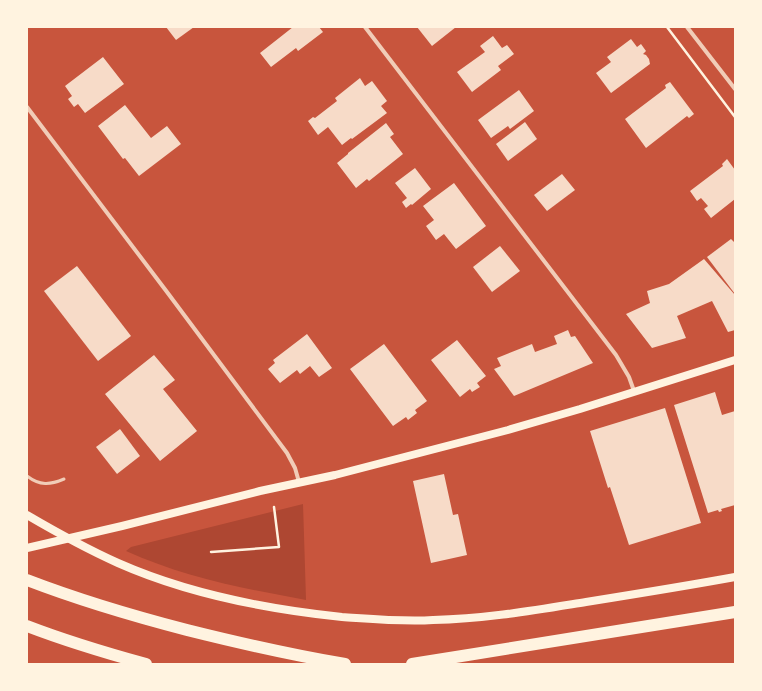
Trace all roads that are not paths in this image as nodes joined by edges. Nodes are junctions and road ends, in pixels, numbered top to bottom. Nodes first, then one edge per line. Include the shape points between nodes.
1 (365, 27) edge
2 (687, 27) edge
3 (735, 90) edge
4 (27, 107) edge
5 (735, 360) edge
6 (634, 392) junction
7 (27, 476) edge
8 (64, 479) dead end
9 (299, 482) junction
10 (27, 515) edge
11 (68, 538) junction
12 (27, 548) edge
13 (735, 577) edge
14 (28, 580) edge
15 (735, 612) edge
16 (27, 626) edge
17 (146, 664) edge
18 (345, 664) edge
19 (412, 664) edge

1 - 6 street via 616,355 629,377
2 - 3 street
4 - 9 street via 287,453
5 - 6 main road
6 - 9 main road via 508,430
7 - 8 lane via 47,484
9 - 11 main road
10 - 11 main road
11 - 12 main road
11 - 13 main road via 119,563 186,588 251,604 366,619 432,621 495,615
14 - 18 highway via 122,612 171,625 280,652
15 - 19 highway
16 - 17 highway

